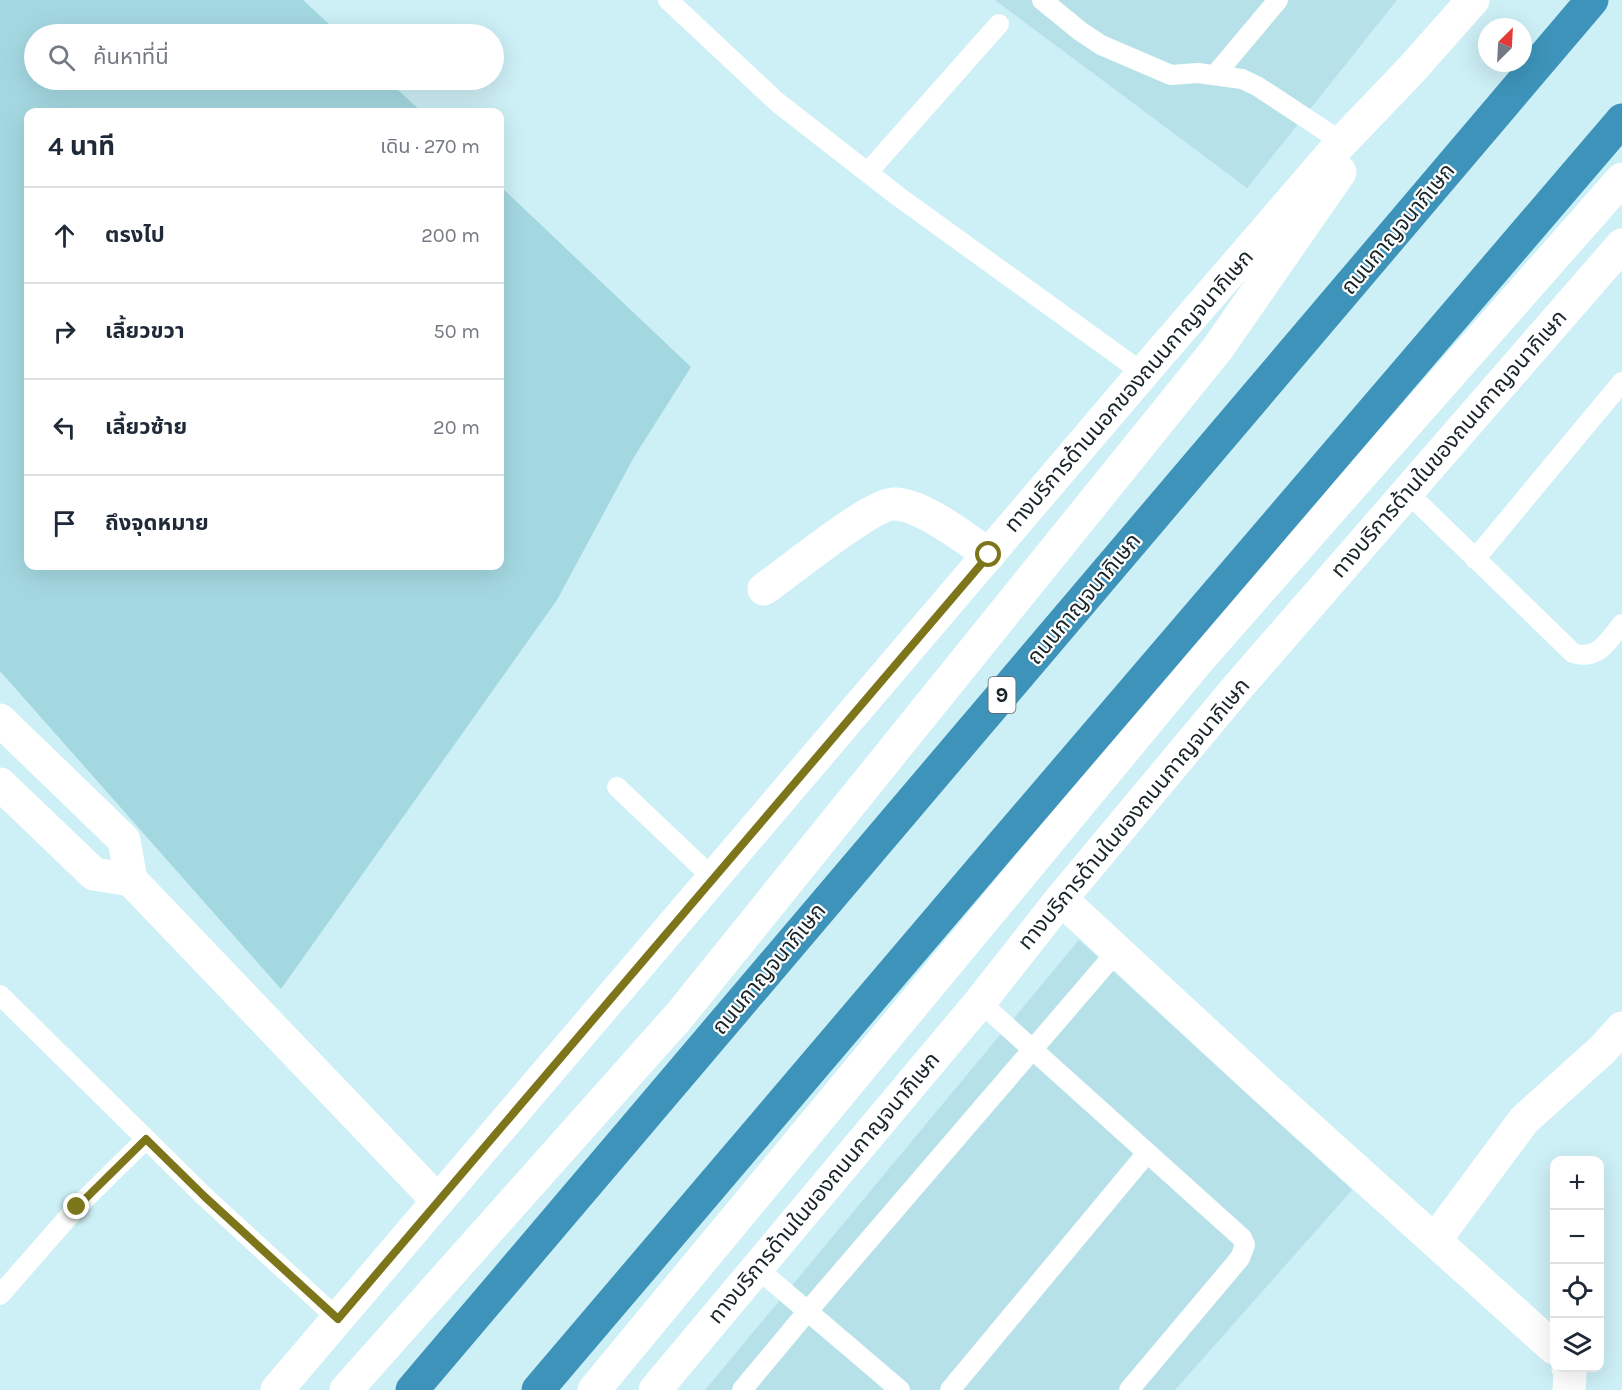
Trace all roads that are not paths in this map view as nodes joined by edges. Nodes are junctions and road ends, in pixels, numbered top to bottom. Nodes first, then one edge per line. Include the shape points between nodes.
1 (668, 0) edge
2 (1042, 0) edge
3 (1278, 0) edge
4 (1473, 0) edge
5 (1592, 0) edge
6 (999, 24) dead end
7 (1412, 70) junction
8 (1215, 75) junction
9 (1622, 120) edge
10 (1342, 142) junction
11 (868, 172) junction
12 (1622, 179) edge
13 (1622, 245) edge
14 (1143, 373) junction
15 (1622, 381) edge
16 (1407, 492) junction
17 (989, 555) junction
18 (1475, 559) junction
19 (764, 590) dead end
20 (1622, 624) edge
21 (0, 720) edge
22 (0, 784) edge
23 (616, 787) dead end
24 (714, 879) junction
25 (130, 880) junction
26 (1060, 898) junction
27 (1106, 964) dead end
28 (0, 995) edge
29 (980, 1002) junction
30 (1622, 1028) edge
31 (1032, 1049) junction
32 (146, 1139) junction
33 (1147, 1153) junction
34 (438, 1202) junction
35 (1435, 1240) junction
36 (757, 1268) junction
37 (0, 1295) edge
38 (807, 1312) junction
39 (338, 1319) junction
40 (1550, 1344) edge
41 (1570, 1372) edge
42 (277, 1390) edge
43 (346, 1390) edge
44 (412, 1390) edge
45 (538, 1390) edge
46 (594, 1390) edge
47 (655, 1390) edge
48 (742, 1390) edge
49 (900, 1390) edge
50 (950, 1390) edge
51 (1129, 1390) edge
52 (1569, 1390) edge

1 - 11 lane via 777,102
2 - 8 lane via 1097,42 1150,66 1171,75
3 - 8 lane
4 - 7 main road, ทางบริการด้านนอกของถนนกาญจนาภิเษก
5 - 44 highway, ถนนกาญจนาภิเษก / 9
6 - 11 lane
7 - 10 main road, ทางบริการด้านนอกของถนนกาญจนาภิเษก
7 - 43 main road via 1218,348 1057,550 679,1016
8 - 10 lane via 1250,82
9 - 45 highway
10 - 14 main road, ทางบริการด้านนอกของถนนกาญจนาภิเษก
11 - 14 lane
12 - 46 main road via 1200,658
13 - 16 main road, ทางบริการด้านในของถนนกาญจนาภิเษก
14 - 17 main road, ทางบริการด้านนอกของถนนกาญจนาภิเษก
15 - 18 lane
16 - 18 lane
16 - 26 main road, ทางบริการด้านในของถนนกาญจนาภิเษก
17 - 19 main road via 944,523 893,504 872,511
17 - 24 main road, ทางบริการด้านนอกของถนนกาญจนาภิเษก
18 - 20 lane via 1573,653 1584,657 1594,654
21 - 25 main road via 124,840
22 - 25 main road via 94,874
23 - 24 lane
24 - 34 main road, ทางบริการด้านนอกของถนนกาญจนาภิเษก
25 - 34 main road
26 - 29 main road, ทางบริการด้านในของถนนกาญจนาภิเษก
26 - 35 main road
27 - 31 lane
28 - 32 lane
29 - 31 lane
29 - 36 main road, ทางบริการด้านในของถนนกาญจนาภิเษก
30 - 35 main road via 1524,1120
31 - 33 lane
31 - 38 lane
32 - 37 lane via 77,1207
32 - 39 lane
33 - 50 lane
33 - 51 lane via 1242,1238 1245,1245 1240,1258
34 - 39 main road, ทางบริการด้านนอกของถนนกาญจนาภิเษก
35 - 40 main road
36 - 38 lane
36 - 47 main road, ทางบริการด้านในของถนนกาญจนาภิเษก
38 - 48 lane
38 - 49 lane
39 - 42 main road, ทางบริการด้านนอกของถนนกาญจนาภิเษก
41 - 52 main road

